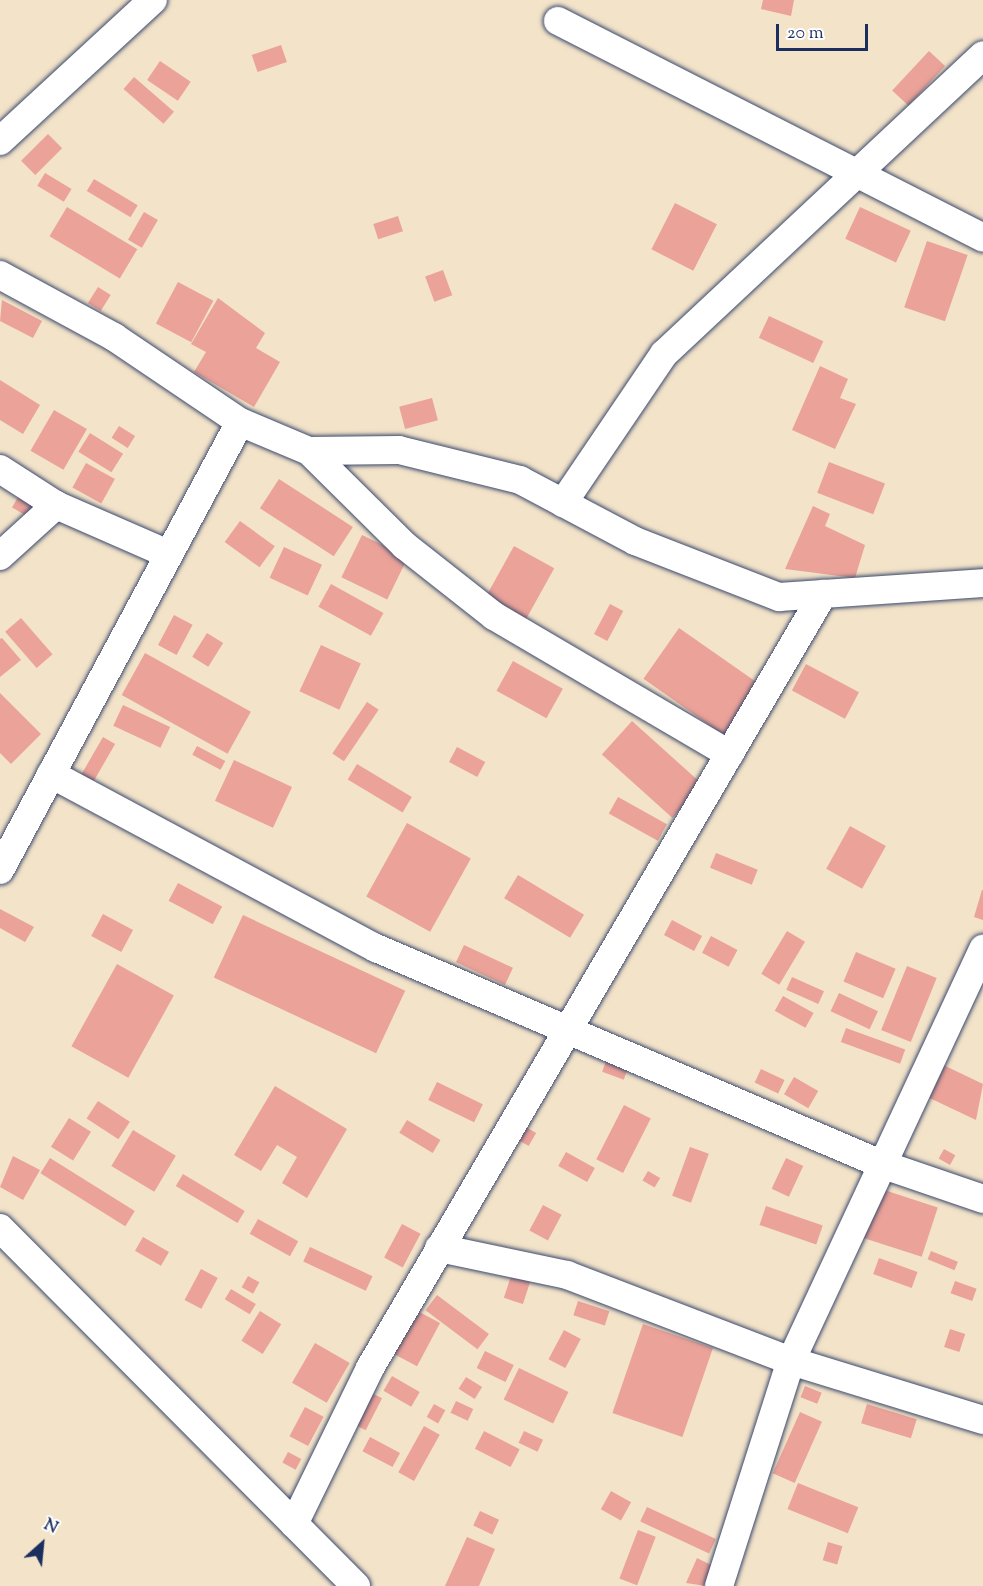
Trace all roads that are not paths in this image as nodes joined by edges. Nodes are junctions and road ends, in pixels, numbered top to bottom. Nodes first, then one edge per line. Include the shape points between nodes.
1 (153, 0) edge
2 (558, 21) dead end
3 (983, 55) edge
4 (0, 141) edge
5 (856, 173) junction
6 (983, 238) edge
7 (0, 275) edge
8 (240, 422) junction
9 (309, 451) junction
10 (0, 469) edge
11 (563, 503) junction
12 (56, 505) junction
13 (168, 554) junction
14 (0, 556) edge
15 (983, 583) edge
16 (823, 594) junction
17 (729, 754) junction
18 (51, 774) junction
19 (0, 870) edge
20 (983, 949) edge
21 (568, 1027) junction
22 (881, 1164) junction
23 (983, 1199) edge
24 (0, 1228) edge
25 (439, 1248) junction
26 (791, 1361) junction
27 (983, 1420) edge
28 (294, 1524) junction
29 (356, 1586) edge
30 (720, 1586) edge

1 - 4 street
2 - 5 street
3 - 5 street
5 - 6 street
5 - 11 street via 664,354
7 - 8 street via 114,337
8 - 9 street
8 - 13 street
9 - 11 street via 399,450 520,480
9 - 17 street via 405,546 494,616
10 - 12 street
11 - 16 street via 635,541 779,597
12 - 13 street
12 - 14 street
13 - 18 street
15 - 16 street
16 - 17 street
17 - 21 street
18 - 19 street
18 - 21 street via 376,948
20 - 22 street
21 - 22 street
21 - 25 street
22 - 23 street
22 - 26 street
24 - 28 street
25 - 26 street via 567,1275
25 - 28 street via 370,1368
26 - 27 street
26 - 30 street
28 - 29 street

